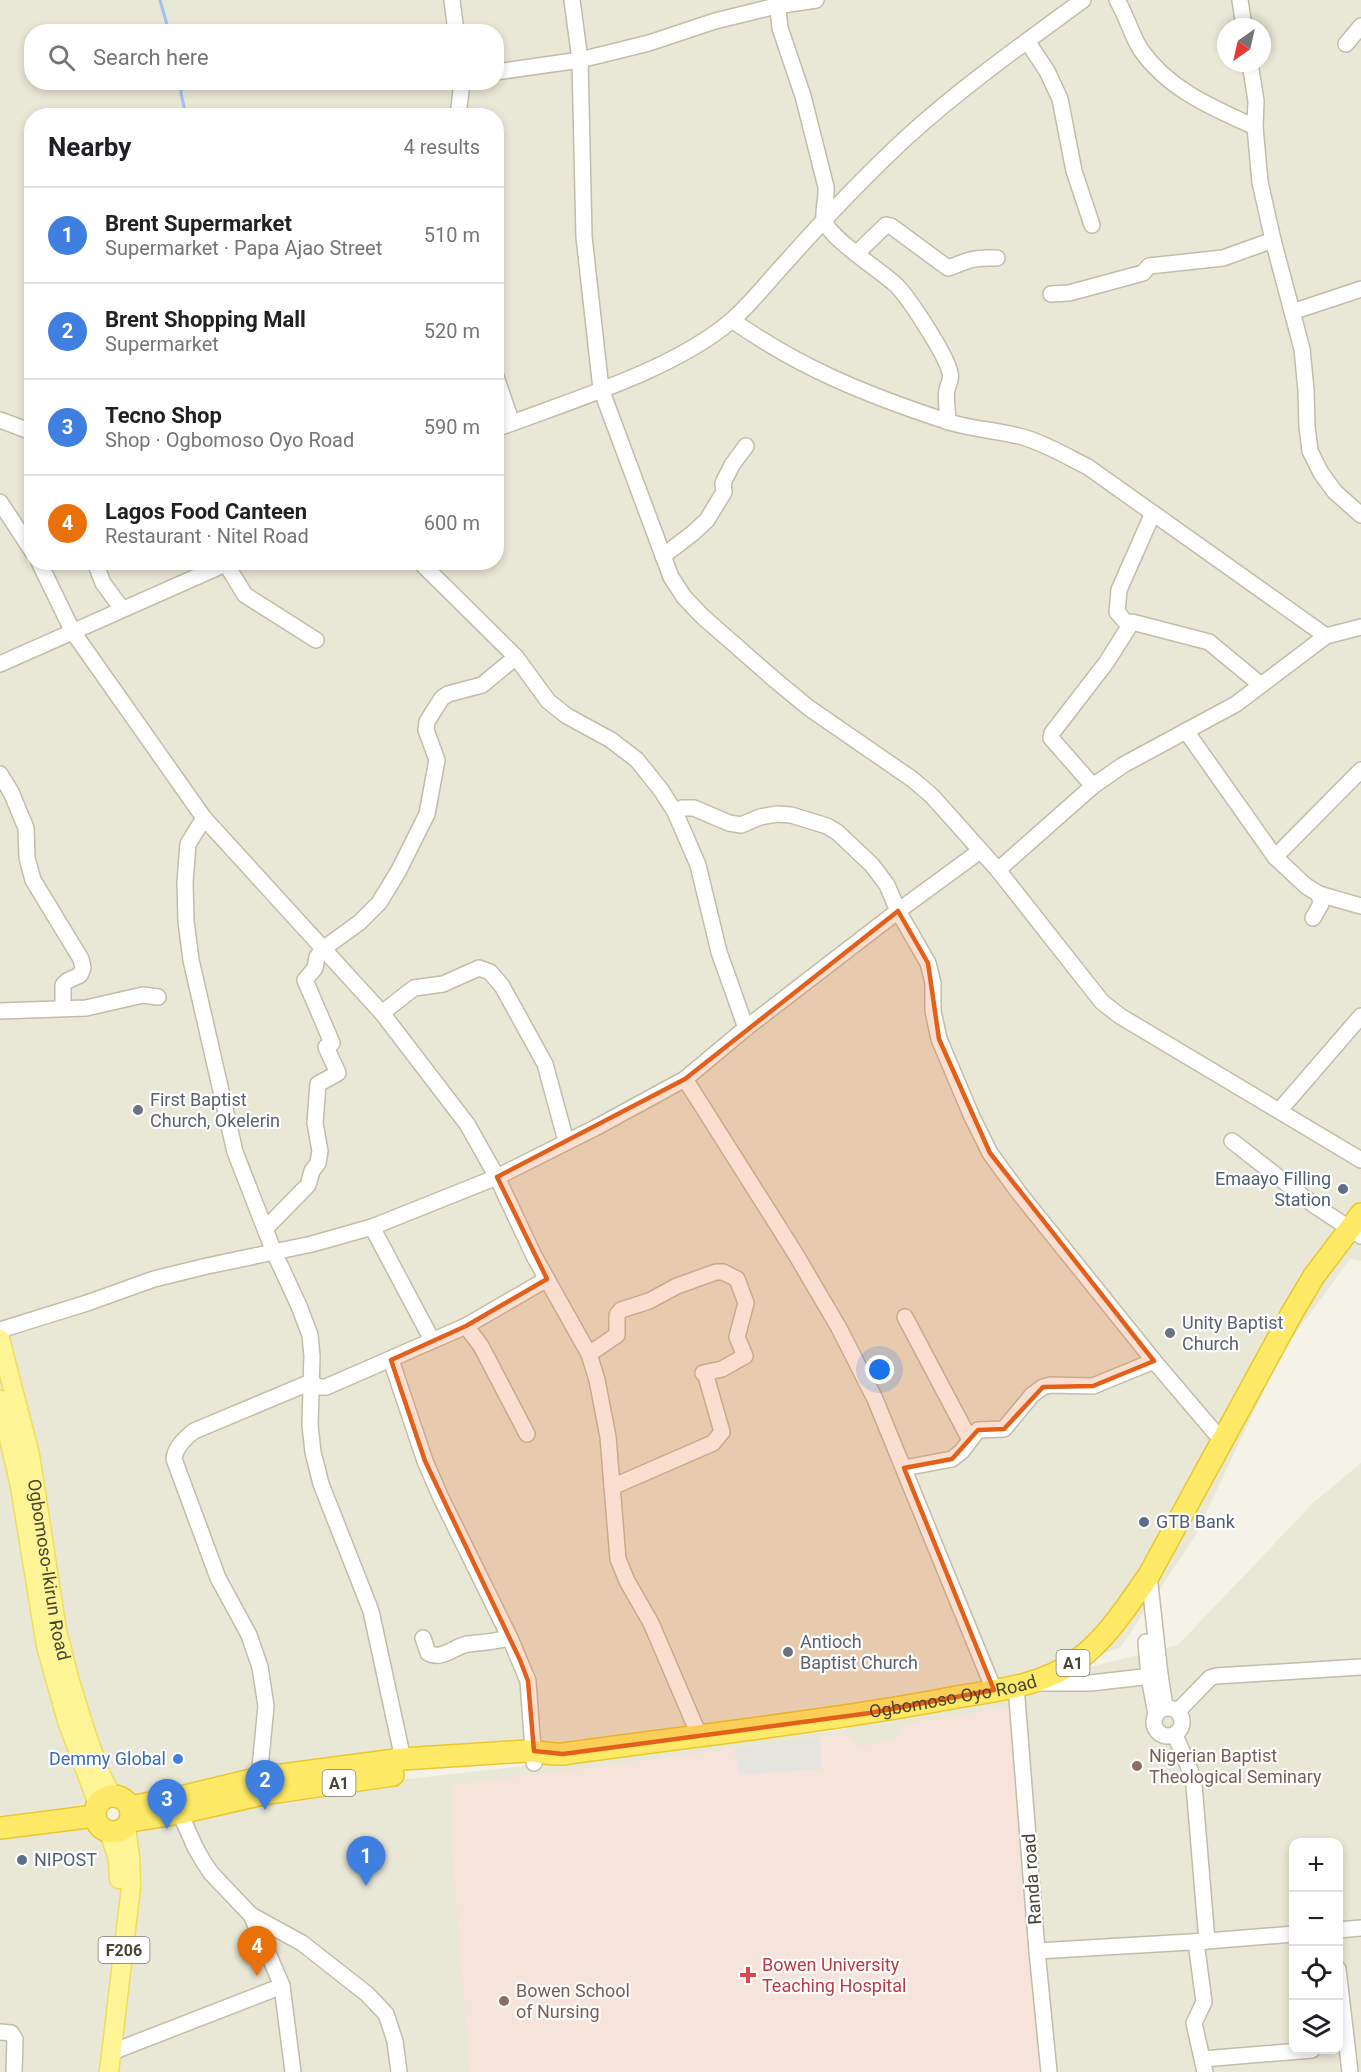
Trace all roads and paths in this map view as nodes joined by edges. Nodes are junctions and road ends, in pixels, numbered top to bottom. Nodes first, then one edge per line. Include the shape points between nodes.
1 (452, 0) edge
2 (572, 0) edge
3 (816, 0) edge
4 (1083, 0) edge
5 (1117, 0) edge
6 (1240, 0) edge
7 (777, 3) edge
8 (1243, 18) edge
9 (455, 24) edge
10 (1361, 26) edge
11 (1027, 41) junction
12 (1346, 44) dead end
13 (580, 60) junction
14 (504, 71) edge
15 (1251, 72) edge
16 (461, 90) edge
17 (459, 108) edge
18 (1255, 127) junction
19 (824, 220) junction
20 (1092, 225) dead end
21 (1273, 240) junction
22 (856, 254) junction
23 (997, 258) dead end
24 (1361, 289) edge
25 (1051, 294) dead end
26 (1292, 312) junction
27 (732, 320) junction
28 (601, 389) junction
29 (504, 400) edge
30 (0, 420) edge
31 (948, 422) junction
32 (512, 423) junction
33 (504, 426) edge
34 (24, 429) edge
35 (746, 446) dead end
36 (0, 502) edge
37 (1153, 513) junction
38 (1361, 515) edge
39 (24, 539) edge
40 (663, 556) junction
41 (46, 570) edge
42 (98, 570) edge
43 (212, 570) edge
44 (232, 570) edge
45 (428, 570) edge
46 (122, 609) junction
47 (1129, 626) junction
48 (1361, 627) edge
49 (73, 632) junction
50 (1326, 636) junction
51 (316, 640) dead end
52 (516, 657) junction
53 (0, 664) edge
54 (1261, 685) junction
55 (1186, 731) junction
56 (1361, 770) edge
57 (0, 774) edge
58 (1094, 786) junction
59 (675, 812) junction
60 (204, 818) junction
61 (980, 851) junction
62 (1275, 857) junction
63 (998, 870) junction
64 (1319, 894) junction
65 (1361, 906) edge
66 (897, 910) junction
67 (1313, 918) dead end
68 (323, 949) junction
69 (158, 997) dead end
70 (63, 1008) junction
71 (0, 1011) edge
72 (382, 1013) junction
73 (1361, 1016) edge
74 (746, 1028) junction
75 (685, 1079) junction
76 (1279, 1112) junction
77 (566, 1141) junction
78 (1232, 1141) dead end
79 (1361, 1160) edge
80 (497, 1177) junction
81 (1357, 1226) edge
82 (372, 1227) junction
83 (265, 1229) junction
84 (274, 1252) junction
85 (547, 1279) junction
86 (905, 1317) dead end
87 (466, 1326) junction
88 (0, 1330) edge
89 (0, 1339) edge
90 (432, 1340) junction
91 (589, 1354) junction
92 (391, 1360) junction
93 (1154, 1361) junction
94 (311, 1382) junction
95 (0, 1400) edge
96 (527, 1434) dead end
97 (970, 1440) junction
98 (1222, 1441) junction
99 (904, 1468) junction
100 (612, 1487) junction
101 (1145, 1580) junction
102 (423, 1638) dead end
103 (510, 1638) junction
104 (1361, 1666) edge
105 (1154, 1676) junction
106 (1021, 1685) junction
107 (994, 1690) junction
108 (1166, 1711) junction
109 (699, 1735) junction
110 (1174, 1735) junction
111 (539, 1756) junction
112 (404, 1759) junction
113 (260, 1778) junction
114 (180, 1813) junction
115 (114, 1815) junction
116 (0, 1828) edge
117 (251, 1915) junction
118 (1361, 1928) edge
119 (1343, 1930) edge
120 (1289, 1934) edge
121 (1202, 1942) junction
122 (1037, 1951) junction
123 (282, 1986) junction
124 (0, 2032) edge
125 (1343, 2047) edge
126 (112, 2052) junction
127 (1289, 2053) edge
128 (1204, 2066) edge
129 (14, 2072) edge
130 (98, 2072) edge
131 (109, 2072) edge
132 (293, 2072) edge
133 (399, 2072) edge
134 (1050, 2072) edge
135 (1350, 2072) edge

1 - 9 street
2 - 13 street
3 - 7 street
4 - 11 street
5 - 18 street via 1140,48 1156,70 1210,107
6 - 8 street
7 - 13 street via 649,44
7 - 19 street via 780,28 803,96 826,188
10 - 12 street
11 - 19 street via 908,137
11 - 20 street via 1060,99 1074,171
13 - 14 street
13 - 28 street via 584,237
15 - 18 street
16 - 17 street
18 - 21 street via 1260,182
19 - 22 street via 829,230
19 - 27 street
21 - 25 street via 1223,258 1149,266 1143,273 1069,293
21 - 26 street
22 - 23 street via 886,225 948,267 969,260
22 - 31 street via 897,286 929,330 950,372
24 - 26 street
26 - 38 street via 1302,349 1310,451 1335,492
27 - 28 street via 671,358
27 - 31 street via 824,376
28 - 32 street
28 - 40 street
29 - 32 street
30 - 34 street
31 - 37 street via 1026,438 1053,448
32 - 33 street
35 - 40 street via 732,465 723,483 724,492 707,520
36 - 39 street
37 - 47 street via 1119,590 1118,612
37 - 50 street
40 - 61 street via 671,577 702,616 809,708 912,779
41 - 49 street
42 - 46 street
43 - 46 street
44 - 51 street via 244,595
45 - 52 street
46 - 49 street
47 - 54 street via 1132,622 1209,642
47 - 58 street via 1052,733 1052,738
48 - 50 street
49 - 53 street
49 - 60 street
50 - 54 street
52 - 59 street via 548,701 637,760
52 - 68 street via 482,685 442,698 427,722 426,730 437,760 427,814 379,903
54 - 55 street via 1236,704
55 - 58 street via 1123,765
55 - 62 street
56 - 62 street
57 - 70 street via 26,828 27,858 33,880 81,959 80,975 63,985
58 - 63 street
59 - 66 street via 694,808 741,825 760,817 791,815 827,826 872,865 893,896
59 - 74 street via 698,865 719,952
60 - 68 street
60 - 83 street via 188,844 186,921 191,960 236,1152
61 - 63 street
61 - 66 street
62 - 64 street
63 - 76 street via 1102,1002
64 - 65 street
64 - 67 street via 1321,904
66 - 74 street
66 - 93 street via 928,963 939,1039 990,1153
68 - 72 street
68 - 83 street via 315,968 304,980 332,1043 326,1047 338,1073 318,1084 315,1130 320,1151 308,1185
69 - 70 street via 143,995 86,1008
70 - 71 street
72 - 77 street via 414,988 443,984 479,968 490,972 502,986 545,1064
72 - 80 street via 467,1124
73 - 76 street
74 - 75 street
75 - 77 street
75 - 99 street via 839,1328
76 - 79 street
77 - 80 street
78 - 81 street via 1314,1205
80 - 82 street
80 - 85 street
81 - 98 highway, Ogbomoso Oyo Road / A1 via 1314,1276
82 - 84 street
82 - 90 street
83 - 84 street
84 - 88 street via 154,1279
84 - 94 street via 310,1335
85 - 87 street
85 - 91 street
86 - 97 street
87 - 90 street
87 - 96 street via 481,1346
89 - 115 main road, Ogbomoso-Ikirun Road via 34,1472 57,1631
90 - 92 street
91 - 100 street via 609,1437
91 - 100 street via 617,1335 617,1315 626,1307 716,1272 737,1279 746,1303 737,1337 745,1356 722,1369 703,1373 722,1432 713,1443
92 - 94 street via 326,1387
92 - 103 street via 429,1470
93 - 97 street via 1093,1386 1043,1387 1004,1429 978,1430
93 - 98 street
94 - 112 street via 313,1452 321,1484 371,1611
94 - 113 street via 194,1431 174,1459 218,1578 249,1635 260,1667 266,1706
95 - 115 main road, Ogbomoso-Ikirun Road via 20,1486 46,1646 67,1721
97 - 99 street via 952,1459
98 - 101 highway, Ogbomoso Oyo Road / A1
99 - 107 street
100 - 109 street via 618,1559 651,1623
101 - 105 street
101 - 106 highway, Ogbomoso Oyo Road / A1 via 1101,1638 1076,1661
102 - 103 street via 428,1653 440,1655 466,1644
103 - 111 street via 528,1681
104 - 108 street via 1216,1676
105 - 106 street
105 - 108 street
106 - 107 highway, Ogbomoso Oyo Road / A1
106 - 122 street, Randa road
107 - 109 highway, Ogbomoso Oyo Road / A1 via 870,1713
108 - 110 street via 1182,1724
108 - 110 street via 1153,1722 1156,1730 1166,1736
109 - 111 highway, Ogbomoso Oyo Road / A1
110 - 121 street via 1194,1785
111 - 112 highway, Ogbomoso Oyo Road / A1
111 - 114 highway, Ogbomoso Oyo Road / A1 via 262,1794
112 - 113 highway, Ogbomoso Oyo Road / A1
113 - 115 highway, Ogbomoso Oyo Road / A1
114 - 115 highway, Ogbomoso Oyo Road / A1
114 - 117 street via 211,1873
115 - 116 highway, A1
115 - 126 main road, F206 via 130,1857 131,1887
115 - 130 main road, F206 via 119,1875 117,1910
117 - 123 street
117 - 133 street via 302,1943 367,1994 386,2014
118 - 119 street
120 - 121 street
121 - 122 street
121 - 128 street via 1204,2002 1194,2023
122 - 134 street, Randa road
123 - 126 street
123 - 132 street
124 - 129 street via 11,2033 15,2039
125 - 135 street
126 - 131 main road, F206
127 - 128 street

